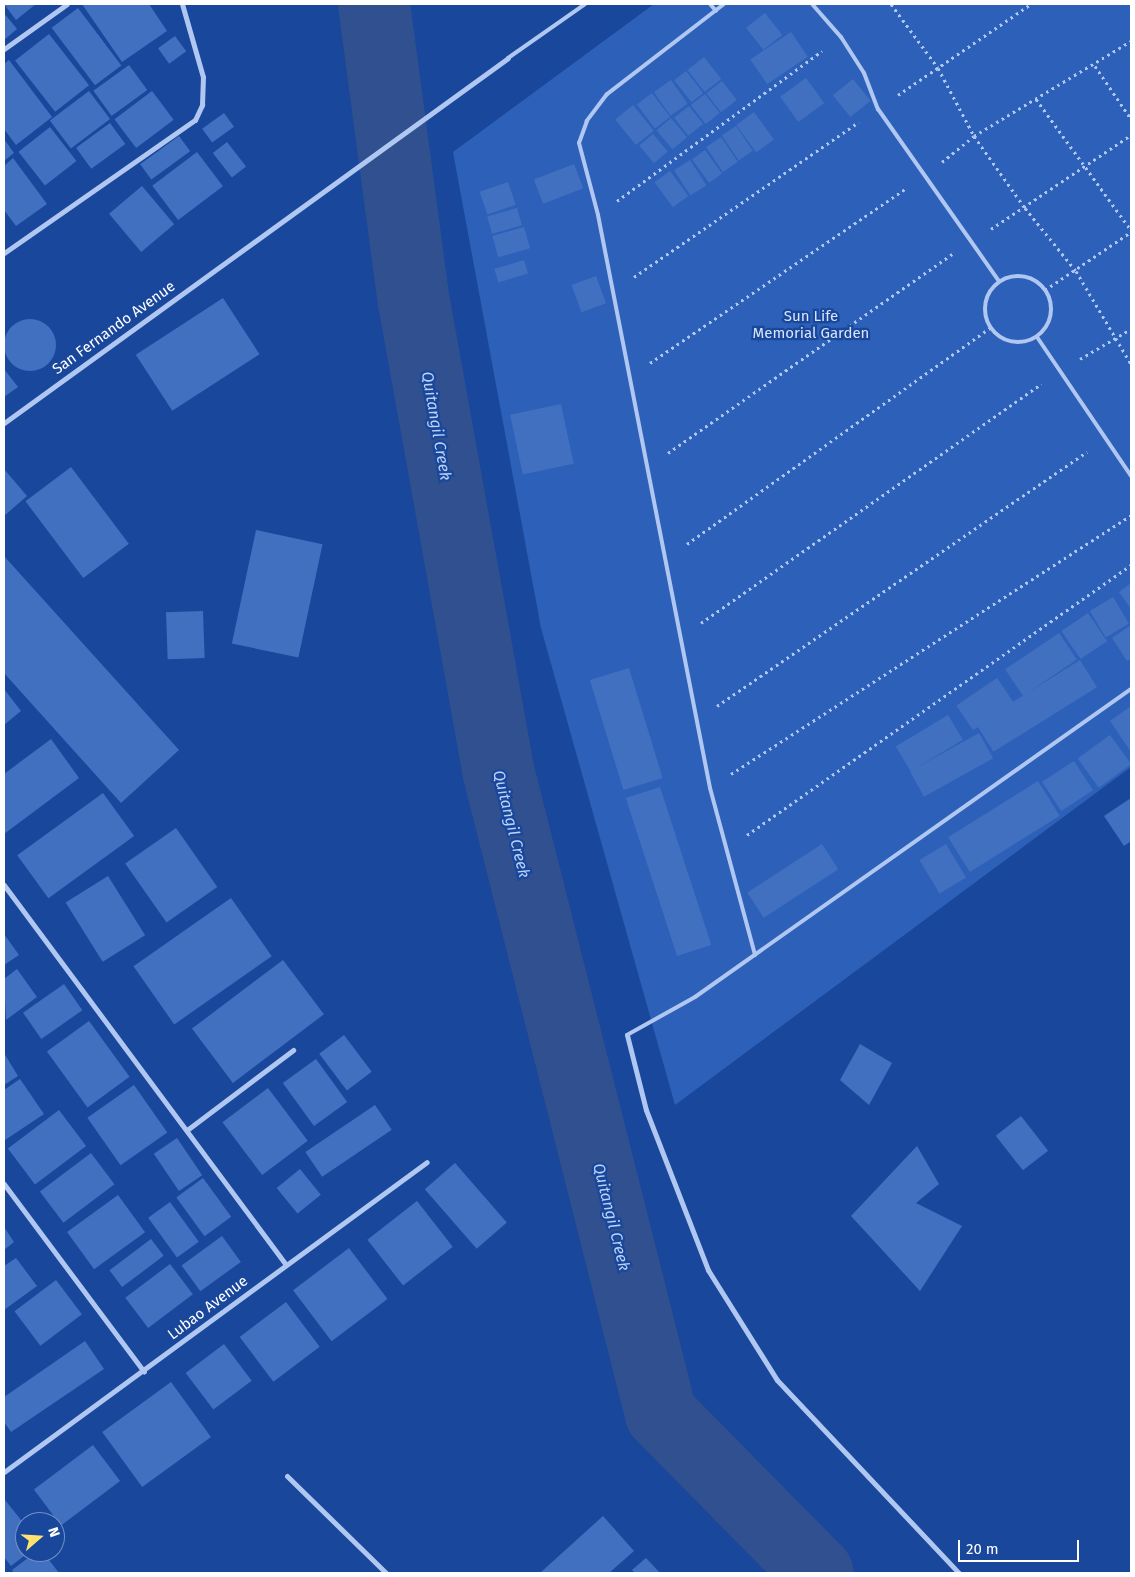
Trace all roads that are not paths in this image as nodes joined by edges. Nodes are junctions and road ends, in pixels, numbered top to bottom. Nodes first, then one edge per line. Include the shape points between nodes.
1 (67, 4) edge
2 (182, 4) edge
3 (585, 4) edge
4 (710, 4) edge
5 (724, 4) edge
6 (812, 4) edge
7 (716, 11) junction
8 (4, 50) edge
9 (508, 58) joint
10 (4, 253) edge
11 (999, 281) junction
12 (1037, 336) junction
13 (4, 423) edge
14 (1131, 476) edge
15 (1131, 689) edge
16 (4, 885) edge
17 (755, 955) junction
18 (627, 1035) joint
19 (294, 1050) dead end
20 (187, 1130) junction
21 (427, 1162) dead end
22 (4, 1184) edge
23 (286, 1265) junction
24 (144, 1372) junction
25 (4, 1472) edge
26 (287, 1476) dead end
27 (386, 1573) edge
28 (959, 1573) edge

1 - 8 street
2 - 10 street via 203,77 202,105 195,120
3 - 9 lane
4 - 7 lane
5 - 7 lane
6 - 11 lane via 841,37 864,73 878,109
7 - 17 lane via 607,94 587,121 579,143 598,215 710,788
9 - 13 street, San Fernando Avenue
11 - 12 lane via 1011,276 1024,276 1045,290 1050,315 1046,327
11 - 12 lane via 985,303 990,328 1000,338 1012,342 1025,342
12 - 14 lane
15 - 17 lane
16 - 20 street
17 - 18 lane via 695,997
18 - 28 street via 646,1110 708,1270 777,1380
19 - 20 street
20 - 23 street
21 - 23 street, Lubao Avenue
22 - 24 street
23 - 24 street, Lubao Avenue
24 - 25 street, Lubao Avenue
26 - 27 street

